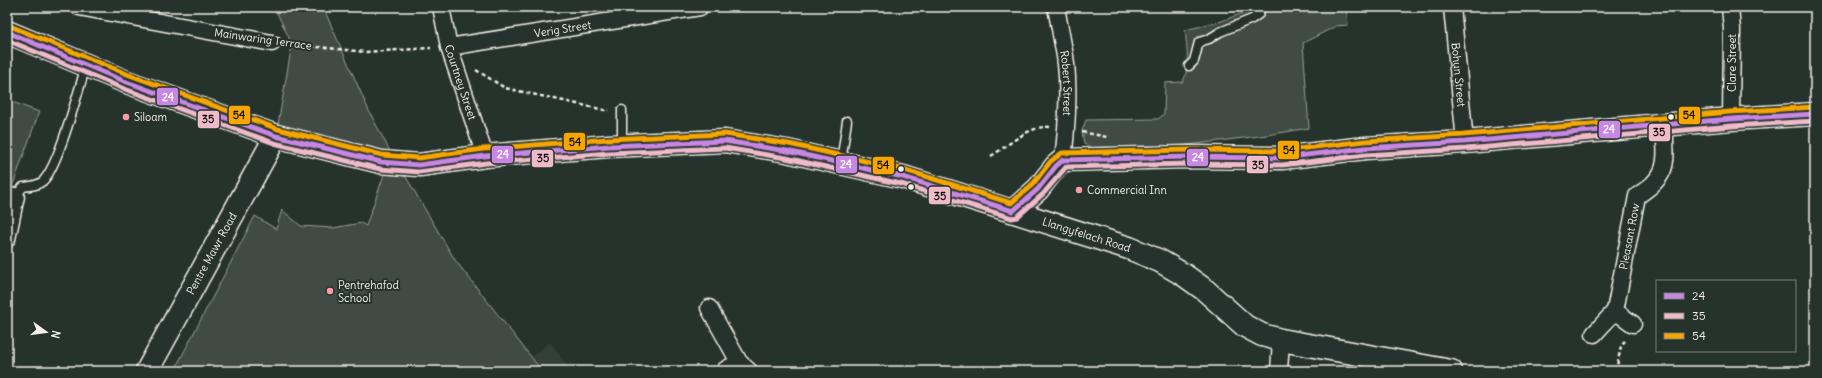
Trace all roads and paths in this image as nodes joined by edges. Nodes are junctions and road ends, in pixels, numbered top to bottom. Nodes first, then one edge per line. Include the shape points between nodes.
1 (79, 7) edge
2 (442, 7) edge
3 (700, 7) edge
4 (1056, 7) edge
5 (1261, 7) edge
6 (1452, 7) edge
7 (1730, 7) edge
8 (7, 32) edge
9 (272, 43) joint
10 (448, 47) junction
11 (86, 65) junction
12 (1189, 66) dead end
13 (622, 110) dead end
14 (613, 112) dead end
15 (1815, 114) edge
16 (1731, 119) junction
17 (848, 121) dead end
18 (1664, 125) junction
19 (1067, 129) junction
20 (276, 136) junction
21 (1465, 142) junction
22 (622, 146) junction
23 (485, 156) junction
24 (991, 156) dead end
25 (1063, 160) junction
26 (841, 163) junction
27 (16, 196) joint
28 (1013, 211) junction
29 (8, 230) edge
30 (709, 308) dead end
31 (1615, 311) junction
32 (1633, 324) joint
33 (1594, 334) dead end
34 (1281, 340) junction
35 (744, 367) edge
36 (725, 370) edge
37 (147, 371) edge
38 (1279, 371) edge
39 (1451, 371) edge
40 (1616, 371) edge

1 - 9 street, Mainwaring Terrace
2 - 10 street, Courtney Street
3 - 10 street, Verig Street
4 - 19 street, Robert Street via 1068,87
5 - 12 lane via 1259,14 1252,19 1199,42 1194,61
6 - 21 street, Bohun Street
7 - 16 street, Clare Street
8 - 11 main road, Llangyfelach Road
9 - 10 path, Mainwaring Terrace via 366,52
10 - 14 path via 476,70 506,88
10 - 23 street, Courtney Street
11 - 20 main road, Llangyfelach Road
11 - 27 lane via 48,174 36,186 23,187
13 - 22 lane
15 - 16 main road
16 - 18 main road
17 - 26 lane
18 - 21 main road
18 - 31 street, Pleasant Row via 1666,162 1661,175 1652,186 1636,196
19 - 24 path via 1042,126
19 - 25 street, Robert Street
20 - 23 main road, Llangyfelach Road via 388,163 419,165
20 - 37 main road, Pentre Mawr Road
21 - 25 main road via 1365,148 1281,158
22 - 23 main road, Llangyfelach Road
22 - 26 main road, Llangyfelach Road via 725,141 787,150
25 - 28 main road via 1038,189
26 - 28 main road, Llangyfelach Road via 903,177
27 - 29 street
28 - 34 main road, Llangyfelach Road via 1129,248 1160,261 1205,290 1245,326 1262,335
30 - 35 street
31 - 32 street
31 - 33 street
32 - 40 path via 1636,324 1621,346
34 - 38 street
34 - 39 main road, Llangyfelach Road
35 - 36 street

